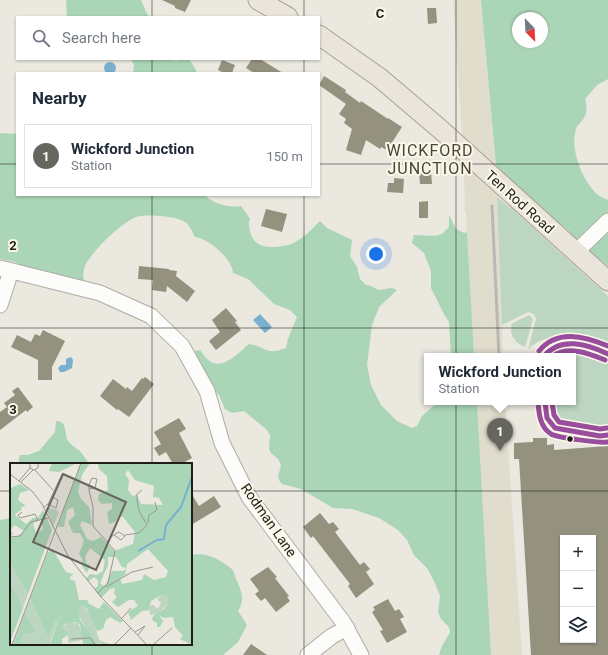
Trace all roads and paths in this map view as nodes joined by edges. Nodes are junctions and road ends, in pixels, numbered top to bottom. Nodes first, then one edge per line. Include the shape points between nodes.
1 (258, 0) edge
2 (286, 16) edge
3 (320, 36) edge
4 (608, 221) edge
5 (576, 252) junction
6 (6, 270) edge
7 (608, 281) edge
8 (0, 305) edge
9 (347, 628) junction
10 (308, 655) edge
11 (361, 655) edge

1 - 2 main road
3 - 5 main road, Ten Rod Road via 380,78
4 - 5 street
5 - 7 main road, Ten Rod Road
6 - 8 street
6 - 9 street, Rodman Lane via 100,293 151,316 182,346 207,391 222,443 249,497
9 - 10 street
9 - 11 street, Rodman Lane

